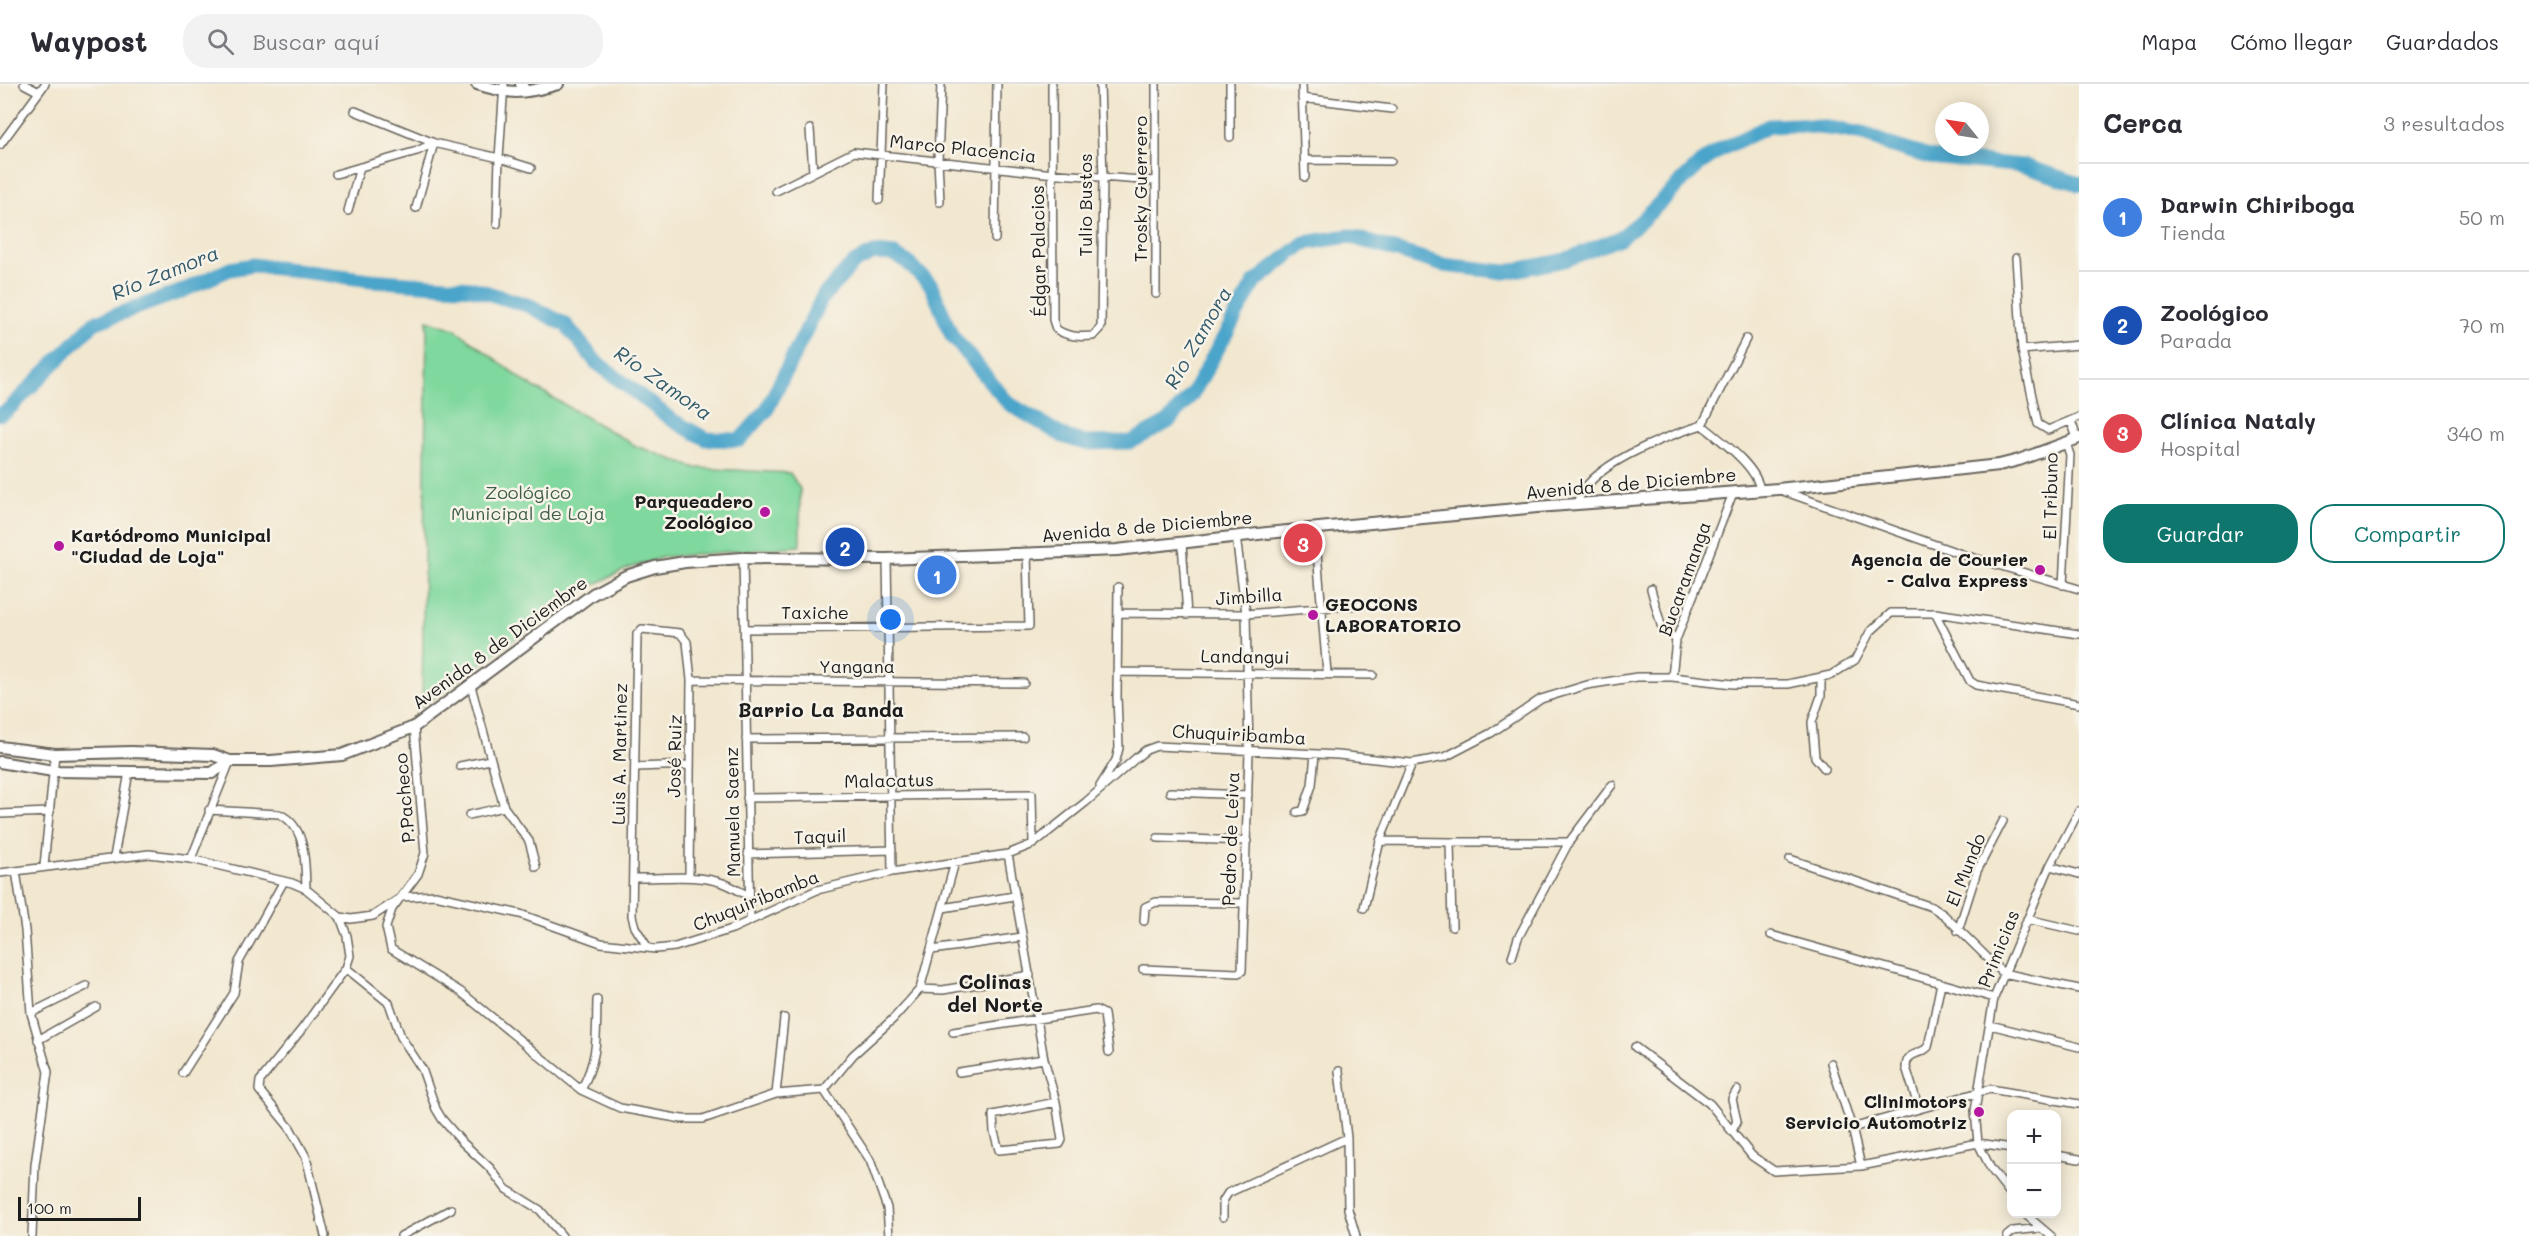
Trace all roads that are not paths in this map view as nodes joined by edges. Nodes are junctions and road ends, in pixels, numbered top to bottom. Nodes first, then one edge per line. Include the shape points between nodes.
1 (24, 84) edge
2 (45, 84) edge
3 (477, 84) edge
4 (558, 84) edge
5 (884, 84) edge
6 (941, 84) edge
7 (997, 84) edge
8 (1052, 84) edge
9 (1100, 84) edge
10 (1156, 84) edge
11 (1230, 84) edge
12 (1302, 84) edge
13 (504, 88) edge
14 (39, 92) junction
15 (1302, 98) junction
16 (1392, 109) dead end
17 (355, 111) dead end
18 (810, 129) dead end
19 (1230, 137) dead end
20 (434, 144) junction
21 (0, 145) edge
22 (882, 155) junction
23 (499, 158) junction
24 (938, 160) junction
25 (1305, 160) junction
26 (1391, 161) dead end
27 (360, 167) junction
28 (531, 168) dead end
29 (997, 168) junction
30 (813, 172) junction
31 (1053, 173) junction
32 (336, 174) dead end
33 (1305, 177) dead end
34 (1102, 178) junction
35 (1155, 181) junction
36 (777, 191) dead end
37 (879, 200) dead end
38 (940, 202) dead end
39 (416, 208) dead end
40 (348, 211) dead end
41 (497, 224) dead end
42 (995, 239) dead end
43 (2016, 258) dead end
44 (1156, 294) dead end
45 (1101, 327) joint
46 (1746, 339) dead end
47 (2079, 345) edge
48 (2022, 351) junction
49 (2079, 417) edge
50 (2071, 421) junction
51 (1702, 425) junction
52 (2074, 440) edge
53 (1778, 489) junction
54 (1760, 490) junction
55 (1733, 493) junction
56 (1577, 504) junction
57 (1315, 529) junction
58 (1236, 536) junction
59 (1182, 543) junction
60 (1027, 554) junction
61 (743, 558) junction
62 (887, 560) junction
63 (2063, 585) junction
64 (1118, 587) dead end
65 (1651, 589) dead end
66 (2079, 589) edge
67 (1382, 603) dead end
68 (1323, 606) junction
69 (1118, 613) junction
70 (1935, 613) junction
71 (1246, 614) junction
72 (1187, 615) junction
73 (888, 628) junction
74 (745, 629) junction
75 (2079, 634) edge
76 (684, 637) joint
77 (1676, 640) junction
78 (1117, 672) junction
79 (1248, 672) junction
80 (1327, 673) junction
81 (1373, 675) dead end
82 (1672, 677) junction
83 (1821, 677) junction
84 (691, 681) junction
85 (746, 681) junction
86 (889, 682) junction
87 (1024, 682) dead end
88 (471, 686) junction
89 (2079, 704) edge
90 (414, 727) junction
91 (890, 737) junction
92 (1023, 737) dead end
93 (747, 739) junction
94 (0, 747) edge
95 (1249, 752) junction
96 (55, 754) junction
97 (1315, 754) junction
98 (490, 760) junction
99 (0, 762) edge
100 (230, 762) junction
101 (1412, 763) junction
102 (690, 765) junction
103 (460, 766) dead end
104 (636, 767) junction
105 (1825, 769) dead end
106 (53, 771) junction
107 (129, 772) junction
108 (1612, 785) dead end
109 (1170, 792) dead end
110 (1096, 794) junction
111 (1248, 795) junction
112 (891, 796) junction
113 (747, 798) junction
114 (504, 807) junction
115 (209, 810) junction
116 (2079, 811) edge
117 (50, 812) junction
118 (1297, 812) dead end
119 (0, 814) edge
120 (469, 815) dead end
121 (2003, 821) dead end
122 (1158, 838) dead end
123 (1247, 841) junction
124 (1380, 841) junction
125 (1450, 842) junction
126 (1569, 842) junction
127 (1033, 844) junction
128 (892, 850) junction
129 (748, 854) junction
130 (1008, 854) junction
131 (114, 857) junction
132 (191, 859) junction
133 (1790, 859) dead end
134 (955, 862) junction
135 (44, 866) junction
136 (2050, 866) junction
137 (536, 867) dead end
138 (16, 871) junction
139 (892, 872) junction
140 (0, 873) edge
141 (2079, 874) edge
142 (689, 877) junction
143 (633, 878) junction
144 (284, 880) junction
145 (306, 889) junction
146 (749, 896) junction
147 (1014, 896) junction
148 (402, 897) junction
149 (1244, 903) junction
150 (943, 908) junction
151 (1364, 908) dead end
152 (340, 916) junction
153 (2027, 919) junction
154 (750, 921) junction
155 (1144, 921) dead end
156 (1452, 927) dead end
157 (1958, 931) junction
158 (2079, 931) edge
159 (1771, 935) dead end
160 (1022, 937) junction
161 (648, 948) junction
162 (932, 950) junction
163 (1512, 957) dead end
164 (346, 968) junction
165 (1143, 969) dead end
166 (2003, 973) junction
167 (1030, 975) junction
168 (1941, 983) junction
169 (86, 986) dead end
170 (920, 989) junction
171 (2079, 989) edge
172 (1994, 998) junction
173 (597, 1000) dead end
174 (96, 1007) dead end
175 (31, 1013) junction
176 (1038, 1017) junction
177 (784, 1018) dead end
178 (1990, 1025) junction
179 (953, 1032) dead end
180 (38, 1040) junction
181 (1635, 1047) dead end
182 (2079, 1047) edge
183 (1109, 1052) dead end
184 (1044, 1059) junction
185 (1831, 1063) dead end
186 (1339, 1071) dead end
187 (959, 1072) dead end
188 (183, 1073) dead end
189 (581, 1090) junction
190 (824, 1090) junction
191 (1737, 1090) dead end
192 (1979, 1091) junction
193 (776, 1094) junction
194 (1056, 1102) junction
195 (2079, 1104) edge
196 (1919, 1108) junction
197 (1852, 1128) junction
198 (1732, 1131) junction
199 (1347, 1138) junction
200 (1978, 1143) junction
201 (2007, 1147) edge
202 (2061, 1156) edge
203 (2079, 1159) edge
204 (1861, 1166) junction
205 (2007, 1190) edge
206 (451, 1209) dead end
207 (1223, 1217) dead end
208 (2029, 1218) edge
209 (2040, 1228) junction
210 (32, 1236) edge
211 (325, 1236) edge
212 (401, 1236) edge
213 (562, 1236) edge
214 (890, 1236) edge
215 (1356, 1236) edge
216 (2007, 1236) edge
217 (2036, 1236) edge
218 (2051, 1236) edge

1 - 14 street
2 - 14 street
3 - 13 main road
4 - 13 main road via 530,93
5 - 22 street
6 - 24 street
7 - 29 street
8 - 31 street, Édgar Palacios
9 - 34 street, Tulio Bustos
10 - 35 street, Trosky Guerrero
11 - 19 street
12 - 15 street
13 - 23 street
14 - 21 street
15 - 16 street
15 - 25 street
17 - 20 street
18 - 30 street
20 - 23 street
20 - 27 street
20 - 39 street
22 - 24 street, Marco Placencia
22 - 30 street, Marco Placencia via 854,152
22 - 37 street
23 - 28 street
23 - 41 street
24 - 29 street, Marco Placencia
24 - 38 street
25 - 26 street
25 - 33 street
27 - 32 street
27 - 40 street
29 - 31 street, Marco Placencia
29 - 42 street
30 - 36 street, Marco Placencia
31 - 34 street, Marco Placencia
31 - 45 street, Édgar Palacios via 1053,320 1056,329 1067,335 1093,336
34 - 35 street, Marco Placencia
34 - 45 street, Tulio Bustos
35 - 44 street, Trosky Guerrero
43 - 48 street
46 - 51 street
47 - 48 street
48 - 50 street via 2038,424 2048,430
49 - 50 street
50 - 52 street, El Tribuno
51 - 54 street via 1752,470
51 - 56 street via 1659,438 1600,472 1579,494
52 - 53 main road, Avenida 8 de Diciembre via 1999,465
52 - 63 street, El Tribuno
53 - 54 main road, Avenida 8 de Diciembre
53 - 63 street via 1964,555
54 - 55 main road, Avenida 8 de Diciembre
55 - 56 main road, Avenida 8 de Diciembre
55 - 77 street, Bucaramanga
56 - 57 main road, Avenida 8 de Diciembre
57 - 58 main road, Avenida 8 de Diciembre
57 - 68 street
58 - 59 main road, Avenida 8 de Diciembre
58 - 71 street, Pedro de Leiva
59 - 60 main road, Avenida 8 de Diciembre
59 - 72 street
60 - 62 main road, Avenida 8 de Diciembre
60 - 73 street, Taxiche via 1029,626
61 - 62 main road, Avenida 8 de Diciembre
61 - 74 street, Manuela Saenz
61 - 88 main road, Avenida 8 de Diciembre via 685,562 626,576 564,613
62 - 73 street
63 - 66 street
64 - 69 street
65 - 77 street via 1661,625
67 - 68 street, Jimbilla
68 - 71 street, Jimbilla
68 - 80 street
69 - 72 street, Jimbilla
69 - 78 street
70 - 75 street, Chuquiribamba
70 - 83 street, Chuquiribamba via 1891,613 1870,632 1855,660
70 - 89 street via 1970,681 1976,685
71 - 72 street, Jimbilla
71 - 79 street, Pedro de Leiva
73 - 74 street, Taxiche
73 - 86 street
74 - 85 street, Manuela Saenz
76 - 84 street, José Ruiz
76 - 104 street, Luis A. Martinez via 680,633 637,634
77 - 82 street, Bucaramanga
78 - 79 street, Landangui
78 - 110 street via 1119,748
79 - 80 street, Landangui
79 - 95 street, Pedro de Leiva
80 - 81 street, Landangui
82 - 83 street, Chuquiribamba via 1733,684 1788,684
82 - 101 street, Chuquiribamba via 1637,677 1587,685 1541,699 1491,733 1445,757
83 - 105 street via 1821,696 1812,722 1815,757
84 - 85 street, Yangana
84 - 102 street, José Ruiz
85 - 86 street, Yangana
85 - 93 street, Manuela Saenz
86 - 87 street, Yangana
86 - 91 street
88 - 90 main road, Avenida 8 de Diciembre
88 - 98 street
90 - 100 main road, Avenida 8 de Diciembre via 342,755
90 - 148 street, P.Pacheco via 425,853 418,874
91 - 92 street
91 - 93 street
91 - 112 street
93 - 113 street, Manuela Saenz
94 - 96 main road, Avenida 8 de Diciembre
95 - 97 street, Chuquiribamba
95 - 110 street, Chuquiribamba via 1157,746 1146,750
95 - 111 street, Pedro de Leiva
96 - 100 main road, Avenida 8 de Diciembre via 213,755
96 - 106 street
97 - 101 street, Chuquiribamba
97 - 118 street via 1308,800 1303,811
98 - 103 street
98 - 114 street
99 - 106 main road, Avenida 8 de Diciembre
100 - 107 main road, Avenida 8 de Diciembre via 212,773
100 - 115 street
101 - 124 street
102 - 104 street
102 - 142 street, José Ruiz
104 - 143 street, Luis A. Martinez
106 - 107 main road, Avenida 8 de Diciembre
106 - 117 street
107 - 131 street
108 - 126 street
109 - 111 street
110 - 127 street, Chuquiribamba
111 - 123 street, Pedro de Leiva
112 - 113 street, Malacatus
112 - 127 street, Malacatus via 1032,794
112 - 128 street
113 - 129 street, Manuela Saenz
114 - 120 street
114 - 137 street via 529,841
115 - 132 street
115 - 145 street via 279,814 289,819 299,835
116 - 136 street, Primicias
117 - 119 street
117 - 135 street
121 - 157 street, El Mundo via 1977,871
122 - 123 street
123 - 149 street, Pedro de Leiva
124 - 125 street
124 - 151 street
125 - 126 street
125 - 156 street
126 - 163 street via 1518,938
127 - 130 street, Chuquiribamba
128 - 129 street, Taquil
128 - 139 street
129 - 146 street, Manuela Saenz
130 - 134 street, Chuquiribamba
130 - 147 street
131 - 132 street via 149,854
131 - 135 street
132 - 144 street
133 - 157 street via 1932,907
134 - 139 street, Chuquiribamba
134 - 150 street
135 - 138 street
136 - 141 street
136 - 153 street, Primicias
138 - 140 street
138 - 175 street via 26,930
139 - 154 street, Chuquiribamba via 817,890
142 - 143 street
142 - 146 street via 724,883
143 - 161 street, Luis A. Martinez via 632,916
144 - 145 street
144 - 188 street via 240,962 234,993
145 - 152 street
146 - 154 street, Manuela Saenz
147 - 150 street
147 - 160 street
148 - 152 street, Chuquiribamba via 373,915 351,919
148 - 161 street, Chuquiribamba via 458,898 520,914 601,943
148 - 189 street, P.Pacheco via 392,909 386,927 391,949 462,992
149 - 155 street via 1156,902 1145,907
149 - 165 street, Pedro de Leiva via 1242,971
150 - 162 street
152 - 164 street via 350,956
153 - 158 street
153 - 166 street, Primicias
154 - 161 street, Chuquiribamba via 697,941
157 - 166 street
159 - 168 street
160 - 162 street
160 - 167 street
162 - 170 street
164 - 211 street via 260,1081 260,1090 290,1128 306,1157
164 - 213 street via 389,1003 401,1037 422,1069 442,1119 506,1189 540,1210
166 - 171 street
166 - 172 street, Primicias
167 - 170 street via 944,990
167 - 176 street
168 - 172 street
168 - 196 street via 1928,1047 1906,1060
169 - 175 street
170 - 190 street via 853,1055
172 - 178 street, Primicias
173 - 189 street via 594,1064
174 - 180 street
175 - 180 street
176 - 179 street
176 - 183 street via 1100,1010 1104,1014
176 - 184 street
177 - 193 street
178 - 182 street
178 - 192 street, Primicias
180 - 210 street via 48,1083 34,1165
181 - 198 street via 1703,1098
184 - 187 street
184 - 194 street
185 - 197 street
186 - 199 street
189 - 193 street, P.Pacheco via 620,1108 682,1119 703,1119
190 - 193 street, P.Pacheco
190 - 214 street via 870,1160 887,1208
191 - 198 street via 1732,1099 1737,1120
192 - 195 street via 1990,1089
192 - 196 street
192 - 200 street, Primicias via 1975,1111
194 - 194 street via 993,1115 995,1139 1001,1151 1059,1144 1062,1140
196 - 197 street
197 - 204 street
198 - 204 street via 1752,1156 1774,1171
199 - 207 street via 1228,1193 1223,1201
199 - 215 street via 1348,1209
200 - 201 street
200 - 204 street
200 - 205 street
202 - 203 street
206 - 212 street
208 - 209 street
209 - 216 street via 2013,1231
209 - 217 street
209 - 218 street

